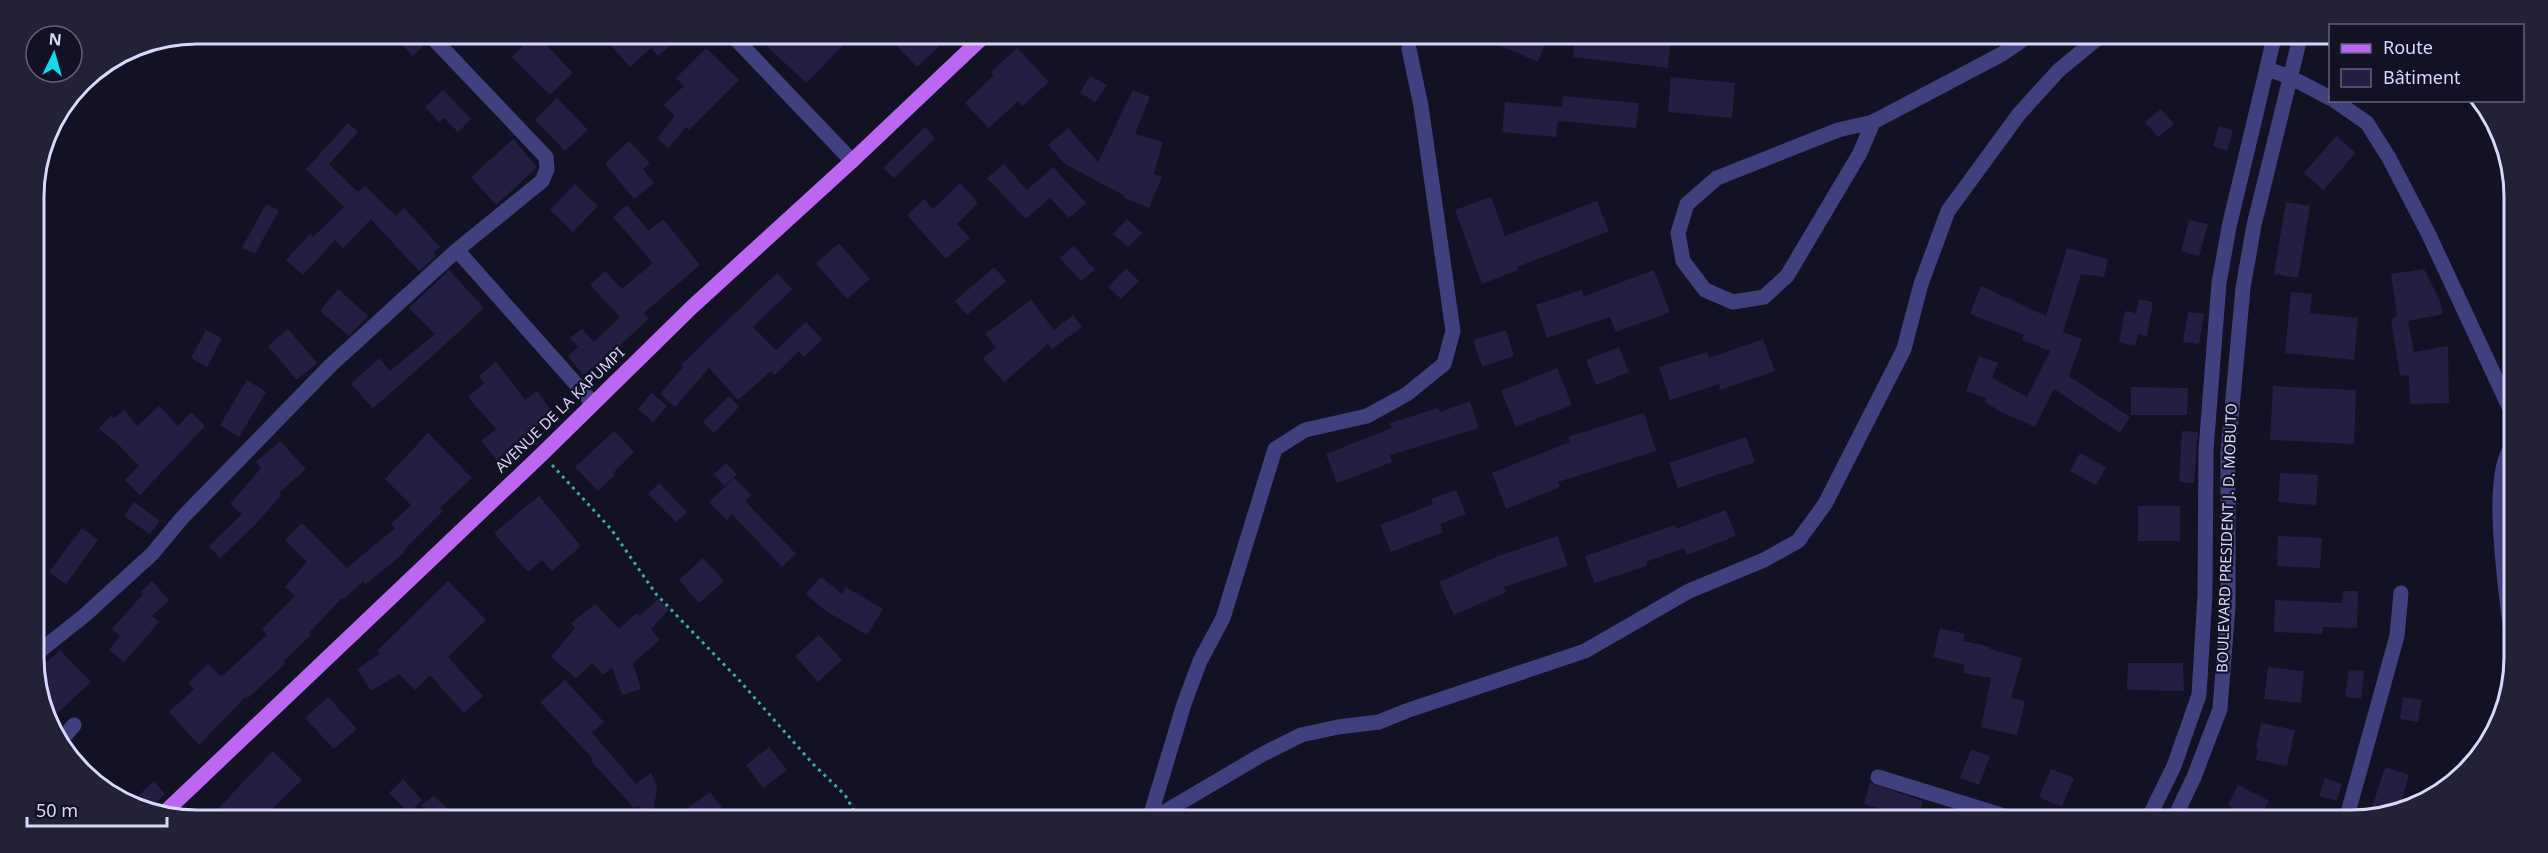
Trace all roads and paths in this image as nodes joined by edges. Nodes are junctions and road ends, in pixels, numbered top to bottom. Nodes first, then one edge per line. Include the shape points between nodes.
1 (439, 44) edge
2 (740, 44) edge
3 (976, 44) edge
4 (2016, 44) edge
5 (2090, 44) edge
6 (2273, 44) edge
7 (2299, 44) edge
8 (1409, 48) dead end
9 (2267, 69) junction
10 (2290, 77) junction
11 (2329, 97) edge
12 (2336, 102) edge
13 (1873, 122) junction
14 (852, 161) junction
15 (457, 250) junction
16 (2219, 284) junction
17 (2243, 288) junction
18 (2504, 396) edge
19 (592, 402) junction
20 (2206, 450) junction
21 (2228, 452) junction
22 (542, 454) junction
23 (2504, 463) edge
24 (2504, 576) edge
25 (2401, 593) dead end
26 (44, 648) edge
27 (74, 725) dead end
28 (66, 735) edge
29 (1878, 777) dead end
30 (171, 807) edge
31 (1982, 809) edge
32 (2153, 809) edge
33 (2179, 809) edge
34 (2349, 809) edge
35 (853, 810) edge
36 (1152, 810) edge
37 (1169, 810) edge

1 - 15 street via 546,157 542,181
2 - 14 street
3 - 14 main road, AVENUE DE LA KAPUMPI
4 - 13 street
5 - 37 street via 2058,70 2019,114 1948,211 1921,284 1904,349 1825,504 1798,541 1764,560 1689,591 1585,651 1379,722 1301,735
6 - 9 street, BOULEVARD PRESIDENT J. D. MOBUTO
7 - 10 street, BOULEVARD PRESIDENT J. D. MOBUTO
8 - 36 street via 1453,331 1444,364 1407,394 1367,416 1305,430 1275,449 1223,618 1200,661 1184,704
9 - 10 street
9 - 16 street, BOULEVARD PRESIDENT J. D. MOBUTO
10 - 11 street
10 - 17 street, BOULEVARD PRESIDENT J. D. MOBUTO
12 - 18 street via 2367,123 2389,158
13 - 13 street via 1838,130 1717,178 1687,204 1678,233 1683,261 1705,290 1733,302 1754,299 1764,297 1787,276 1860,153
14 - 19 main road, AVENUE DE LA KAPUMPI
15 - 19 street
15 - 26 street via 331,365 152,554
16 - 17 street
16 - 20 street, BOULEVARD PRESIDENT J. D. MOBUTO
17 - 21 street, BOULEVARD PRESIDENT J. D. MOBUTO
19 - 22 main road, AVENUE DE LA KAPUMPI
20 - 21 street
20 - 32 street, BOULEVARD PRESIDENT J. D. MOBUTO via 2205,594 2199,695 2174,766
21 - 33 street, BOULEVARD PRESIDENT J. D. MOBUTO via 2228,606 2220,709
22 - 30 main road, AVENUE DE LA KAPUMPI
22 - 35 path via 611,529 656,594 845,795
23 - 24 street
25 - 34 street via 2397,636
27 - 28 street
29 - 31 street

